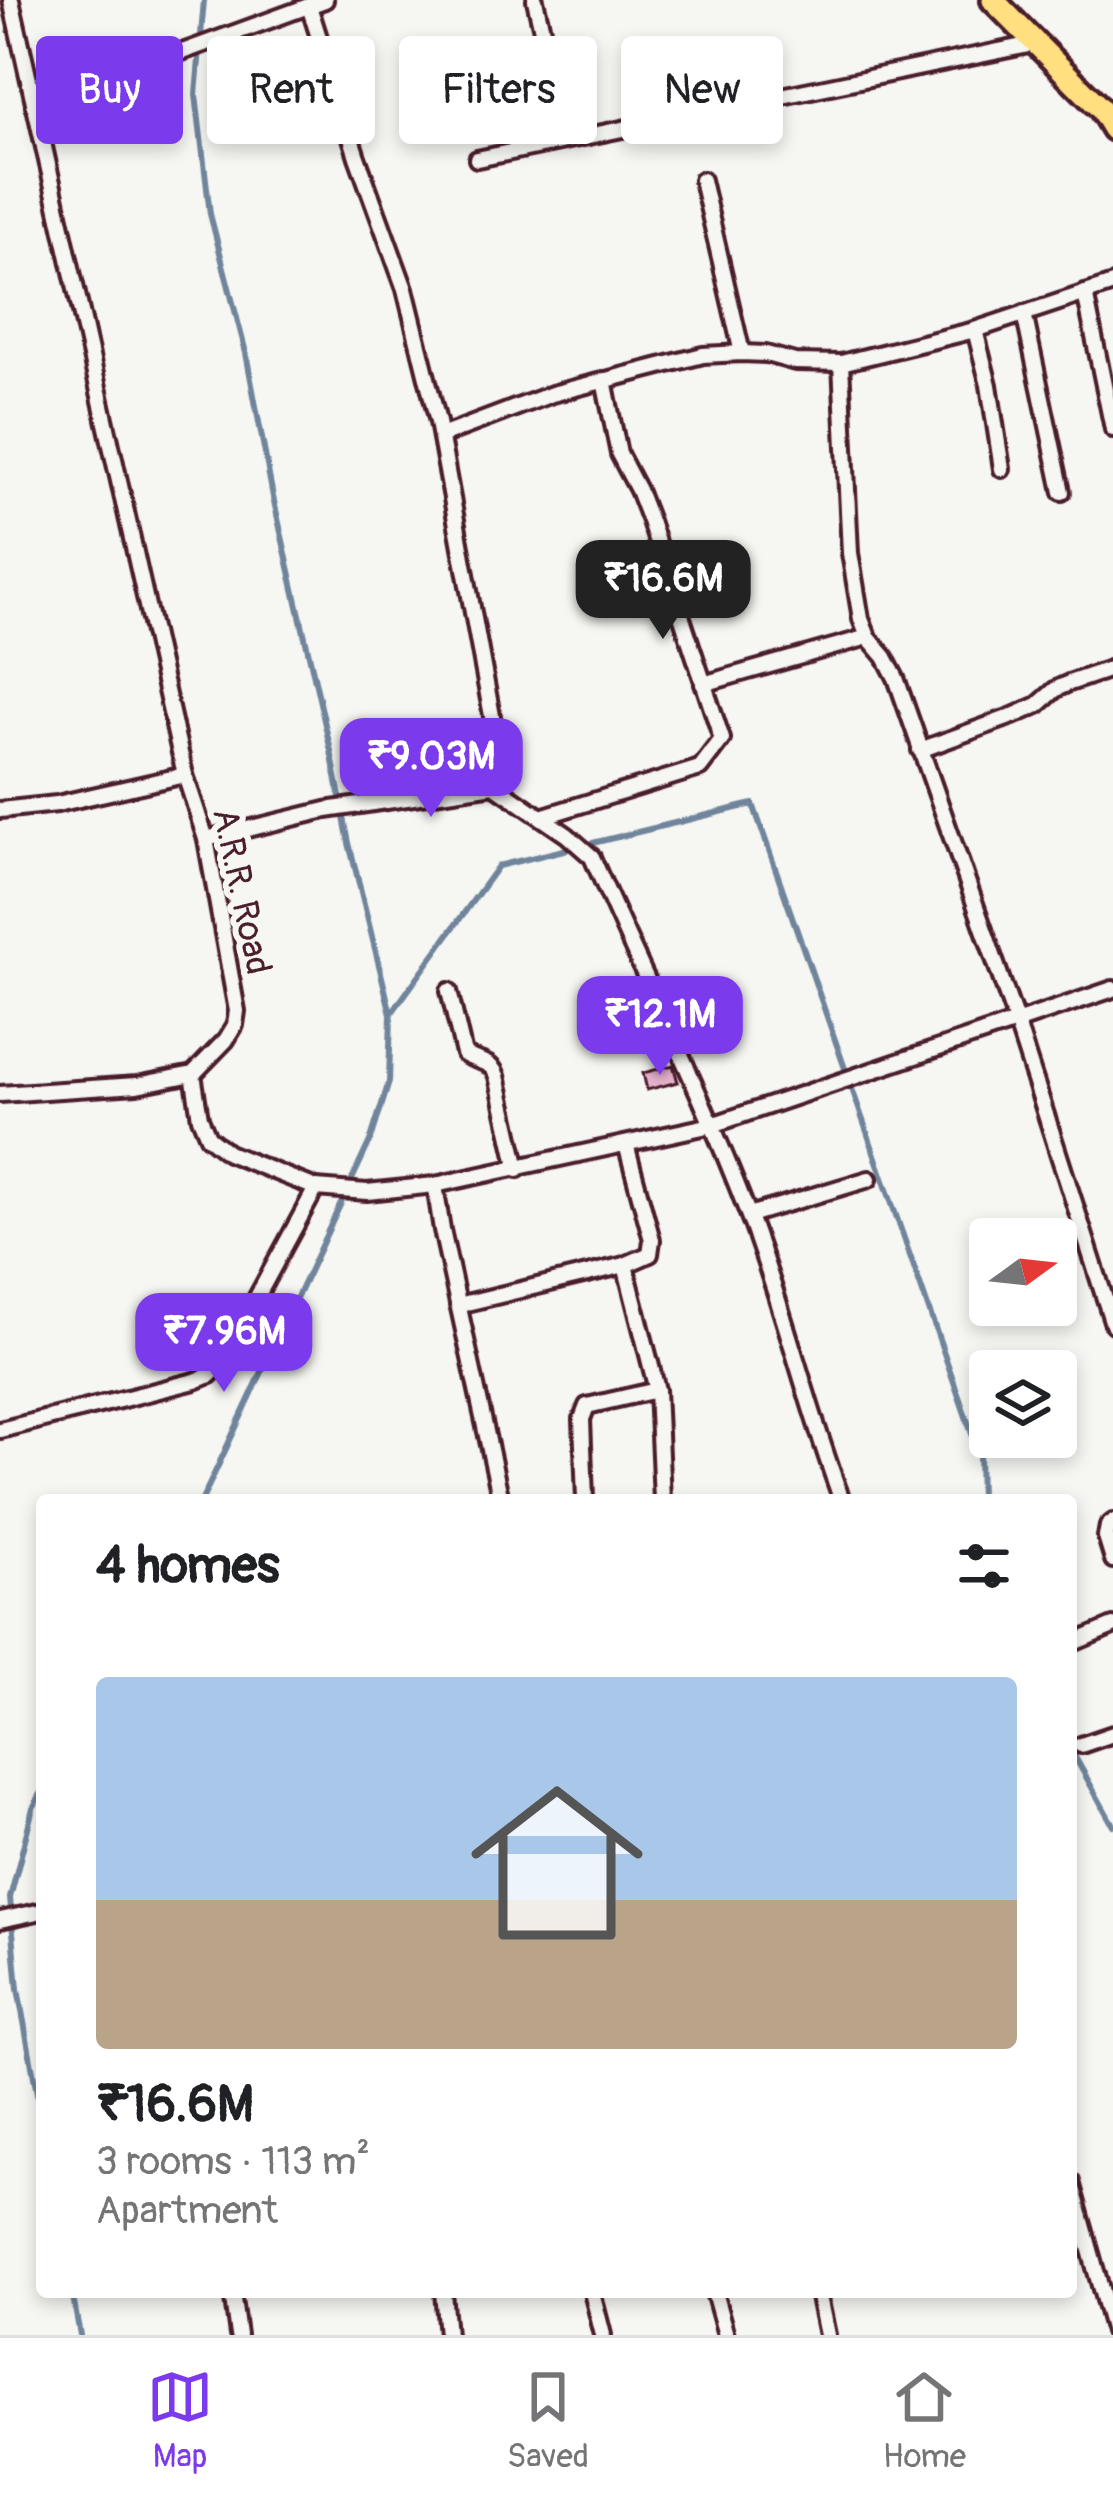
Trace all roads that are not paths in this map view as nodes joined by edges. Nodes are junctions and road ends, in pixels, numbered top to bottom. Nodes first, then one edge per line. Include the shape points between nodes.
1 (11, 0) edge
2 (325, 0) edge
3 (535, 0) edge
4 (993, 0) edge
5 (309, 6) junction
6 (543, 36) edge
7 (1038, 43) junction
8 (34, 106) junction
9 (1113, 129) edge
10 (597, 133) edge
11 (544, 144) edge
12 (477, 159) dead end
13 (702, 180) dead end
14 (1113, 284) edge
15 (1085, 293) junction
16 (1024, 314) junction
17 (975, 329) junction
18 (742, 353) junction
19 (841, 363) junction
20 (604, 380) junction
21 (1113, 429) edge
22 (441, 436) junction
23 (1002, 469) dead end
24 (1062, 492) dead end
25 (868, 637) junction
26 (1113, 668) edge
27 (703, 684) junction
28 (920, 750) junction
29 (185, 775) junction
30 (494, 785) junction
31 (0, 810) edge
32 (541, 818) junction
33 (206, 839) junction
34 (1113, 988) edge
35 (448, 991) dead end
36 (1016, 1021) junction
37 (193, 1074) junction
38 (0, 1094) edge
39 (712, 1125) junction
40 (626, 1144) junction
41 (518, 1168) junction
42 (869, 1179) dead end
43 (435, 1185) junction
44 (323, 1188) junction
45 (749, 1215) junction
46 (625, 1265) junction
47 (458, 1305) junction
48 (1113, 1324) edge
49 (657, 1390) junction
50 (0, 1430) edge
51 (500, 1494) edge
52 (585, 1494) edge
53 (662, 1494) edge
54 (840, 1494) edge
55 (1113, 1522) edge
56 (1113, 1560) edge
57 (1113, 1626) edge
58 (1077, 1641) edge
59 (1113, 1734) edge
60 (1081, 1745) dead end
61 (36, 1913) edge
62 (0, 1920) edge
63 (1077, 2203) edge
64 (233, 2298) edge
65 (444, 2298) edge
66 (594, 2298) edge
67 (716, 2298) edge
68 (819, 2298) edge
69 (1113, 2332) edge
70 (238, 2335) edge
71 (447, 2335) edge
72 (603, 2335) edge
73 (726, 2335) edge
74 (827, 2335) edge

1 - 8 street, A.R.R. Road
2 - 5 street
3 - 6 street
4 - 7 main road
5 - 8 street
5 - 22 street via 405,289
7 - 9 main road
7 - 10 street
8 - 29 street, A.R.R. Road
11 - 12 street
13 - 18 street
14 - 15 street
15 - 16 street
15 - 21 street
16 - 17 street
16 - 24 street
17 - 19 street
17 - 23 street
18 - 19 street
18 - 20 street
19 - 25 street via 850,553
20 - 22 street
20 - 27 street via 619,454 650,521
22 - 30 street via 492,716
25 - 27 street
25 - 28 street via 896,678
26 - 28 street
27 - 32 street via 722,739 700,767
28 - 36 street
29 - 31 street
29 - 33 street, A.R.R. Road
30 - 32 street
30 - 33 street
32 - 39 street via 592,857
33 - 37 street, A.R.R. Road via 237,1011 226,1040
34 - 36 street
35 - 41 street via 464,1054 488,1062 497,1076
36 - 39 street
36 - 48 street
37 - 38 street
37 - 44 street via 208,1136 228,1153
39 - 40 street
39 - 45 street
40 - 41 street
40 - 46 street via 652,1247
41 - 43 street
42 - 45 street
43 - 44 street
43 - 47 street
44 - 50 street via 210,1375
45 - 54 street
46 - 47 street
46 - 49 street
47 - 51 street
49 - 52 street via 587,1406
49 - 53 street
55 - 56 street via 1106,1537
57 - 58 street
59 - 60 street
61 - 62 street
63 - 69 street
64 - 70 street
65 - 71 street
66 - 72 street
67 - 73 street
68 - 74 street

